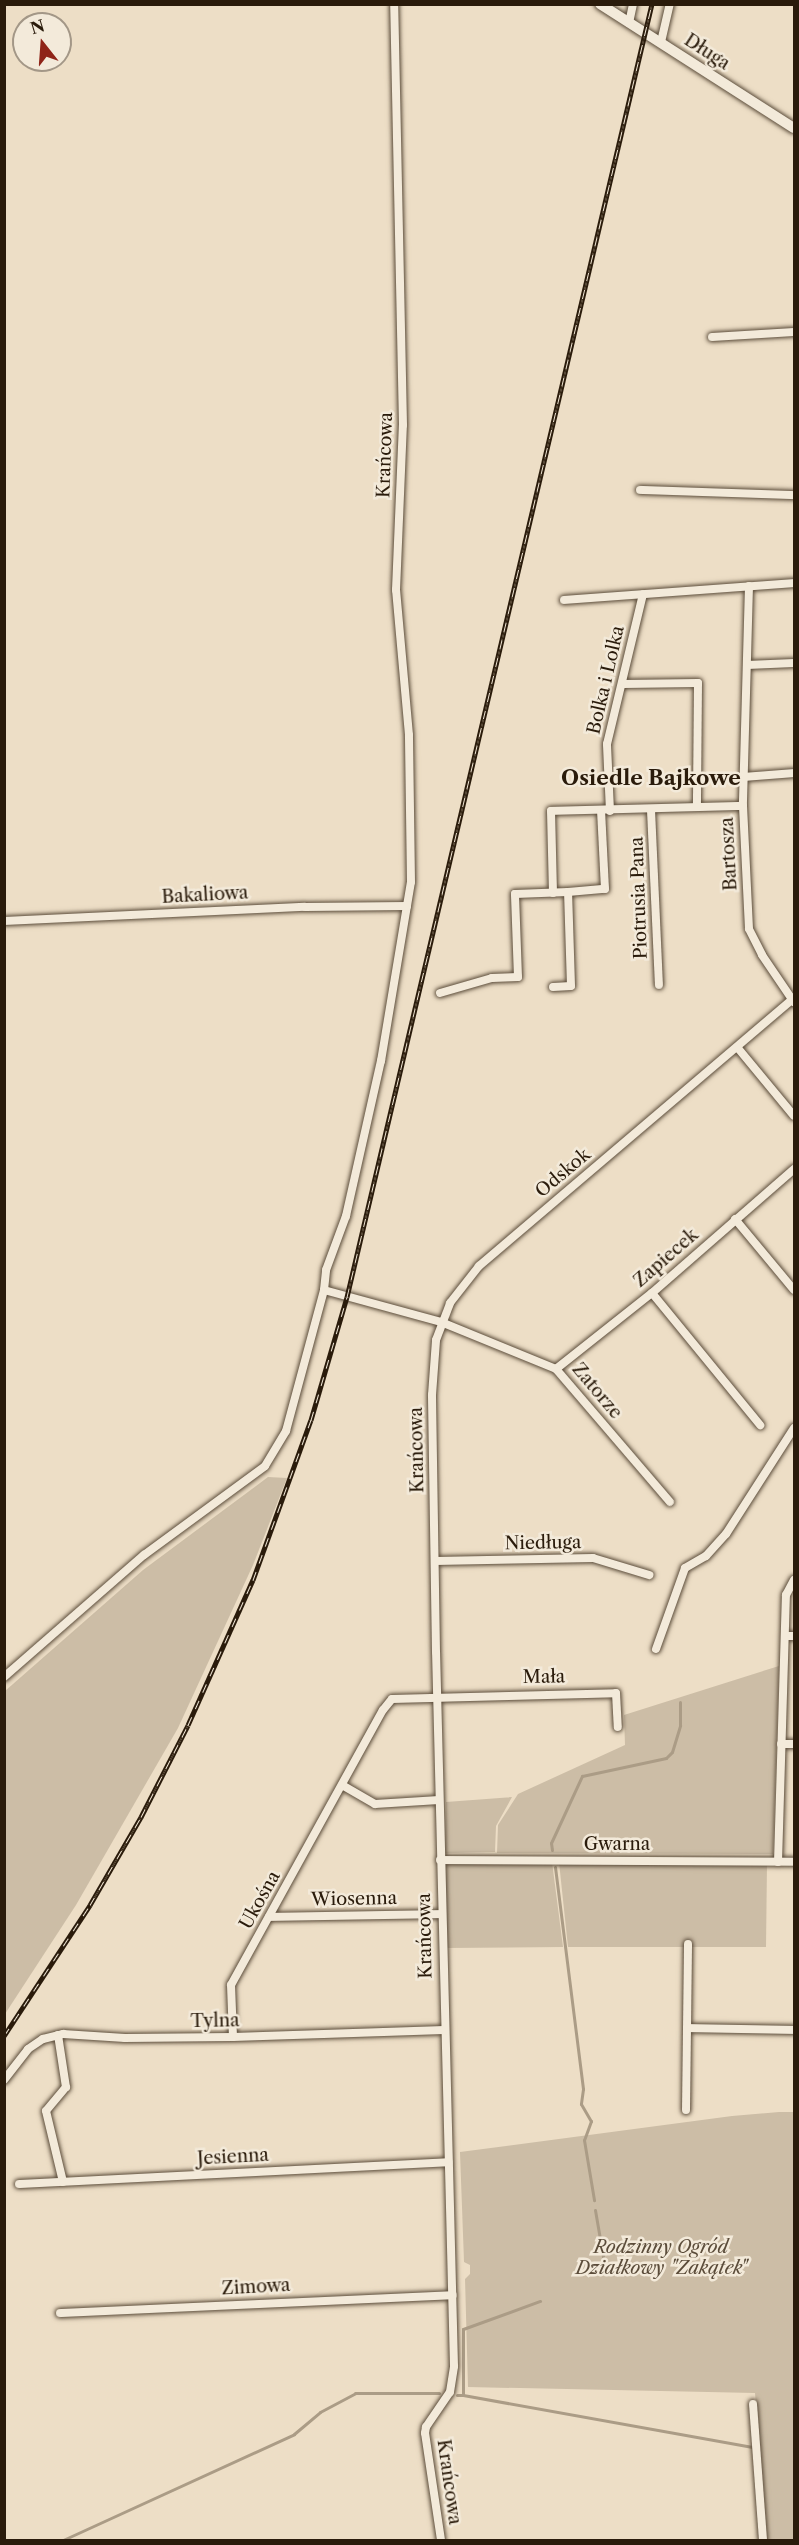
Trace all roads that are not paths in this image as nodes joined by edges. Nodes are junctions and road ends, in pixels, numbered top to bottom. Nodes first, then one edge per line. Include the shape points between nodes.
1 (394, 4) edge
2 (600, 4) edge
3 (633, 4) edge
4 (670, 4) edge
5 (629, 23) junction
6 (661, 42) junction
7 (795, 128) edge
8 (795, 332) edge
9 (712, 337) dead end
10 (640, 490) dead end
11 (795, 495) edge
12 (795, 583) edge
13 (749, 586) junction
14 (643, 594) junction
15 (564, 600) dead end
16 (795, 663) edge
17 (747, 665) junction
18 (623, 684) junction
19 (795, 773) edge
20 (744, 777) junction
21 (744, 806) junction
22 (697, 807) junction
23 (651, 810) junction
24 (606, 811) junction
25 (553, 892) junction
26 (568, 892) junction
27 (407, 906) junction
28 (4, 921) edge
29 (659, 985) dead end
30 (553, 987) dead end
31 (440, 993) dead end
32 (794, 1000) edge
33 (737, 1047) junction
34 (795, 1116) edge
35 (795, 1169) edge
36 (735, 1219) junction
37 (324, 1290) junction
38 (795, 1290) edge
39 (652, 1293) junction
40 (441, 1322) junction
41 (556, 1368) junction
42 (760, 1425) dead end
43 (795, 1428) edge
44 (670, 1502) dead end
45 (435, 1561) junction
46 (649, 1575) dead end
47 (795, 1580) edge
48 (790, 1636) edge
49 (656, 1649) dead end
50 (4, 1677) edge
51 (437, 1696) junction
52 (618, 1727) dead end
53 (782, 1744) junction
54 (795, 1744) edge
55 (342, 1785) junction
56 (439, 1800) junction
57 (440, 1860) junction
58 (778, 1862) junction
59 (795, 1862) edge
60 (441, 1914) junction
61 (269, 1917) junction
62 (688, 1944) dead end
63 (688, 2028) junction
64 (444, 2030) junction
65 (795, 2030) edge
66 (58, 2035) junction
67 (233, 2037) junction
68 (4, 2080) edge
69 (687, 2110) dead end
70 (448, 2162) junction
71 (63, 2182) junction
72 (19, 2184) dead end
73 (453, 2295) junction
74 (60, 2313) dead end
75 (753, 2404) dead end
76 (441, 2541) edge
77 (763, 2541) edge

1 - 27 street, Krańcowa via 403,425 396,590 409,735 411,882
2 - 5 street, Długa
3 - 5 street
4 - 6 street
5 - 6 street, Długa
6 - 7 street, Długa
8 - 9 street
10 - 11 street
12 - 13 street, Bolka i Lolka
13 - 14 street, Bolka i Lolka
13 - 17 street, Bartosza
14 - 15 street, Bolka i Lolka
14 - 18 street, Bolka i Lolka
16 - 17 street
17 - 20 street, Bartosza
18 - 22 street via 698,683
18 - 24 street, Bolka i Lolka via 607,744
19 - 20 street
20 - 21 street, Bartosza
21 - 22 street
21 - 32 street, Bartosza via 749,929 762,956
22 - 23 street
23 - 24 street
23 - 29 street, Piotrusia Pana
24 - 25 street via 551,811
24 - 26 street, Bolka i Lolka via 605,889
25 - 26 street
25 - 31 street via 515,894 518,977 492,978
26 - 30 street via 572,986
27 - 28 street, Bakaliowa
27 - 37 street, Krańcowa via 381,1062 346,1216 326,1270
32 - 33 street, Odskok
33 - 34 street
33 - 40 street, Odskok via 479,1266 459,1288
35 - 36 street, Zapiecek
36 - 38 street
36 - 39 street, Zapiecek
37 - 40 street
37 - 50 street, Krańcowa via 286,1431 265,1466 144,1555
39 - 41 street, Zapiecek
39 - 42 street
40 - 41 street, Zatorze
40 - 45 street, Krańcowa via 432,1377
41 - 44 street, Zatorze
43 - 49 street via 726,1534 706,1556 685,1568
45 - 46 street, Niedługa via 593,1558
45 - 51 street, Krańcowa
47 - 48 street via 786,1595
48 - 53 street
51 - 52 street, Mała via 616,1693
51 - 55 street, Ukośna via 398,1698 387,1704
51 - 56 street, Krańcowa
53 - 54 street
53 - 58 street
55 - 56 street via 375,1804
55 - 61 street, Ukośna
56 - 57 street, Krańcowa
57 - 58 street, Gwarna
57 - 60 street, Krańcowa
58 - 59 street, Gwarna
60 - 61 street, Wiosenna
60 - 64 street, Krańcowa
61 - 67 street, Ukośna via 231,1985
62 - 63 street
63 - 65 street
63 - 69 street
64 - 67 street, Tylna
64 - 70 street, Krańcowa
66 - 67 street, Tylna
66 - 68 street, Tylna via 28,2049
66 - 71 street via 66,2087 46,2111
70 - 71 street, Jesienna
70 - 73 street, Krańcowa
71 - 72 street, Jesienna
73 - 74 street, Zimowa
73 - 76 street, Krańcowa via 453,2382 425,2433
75 - 77 street

